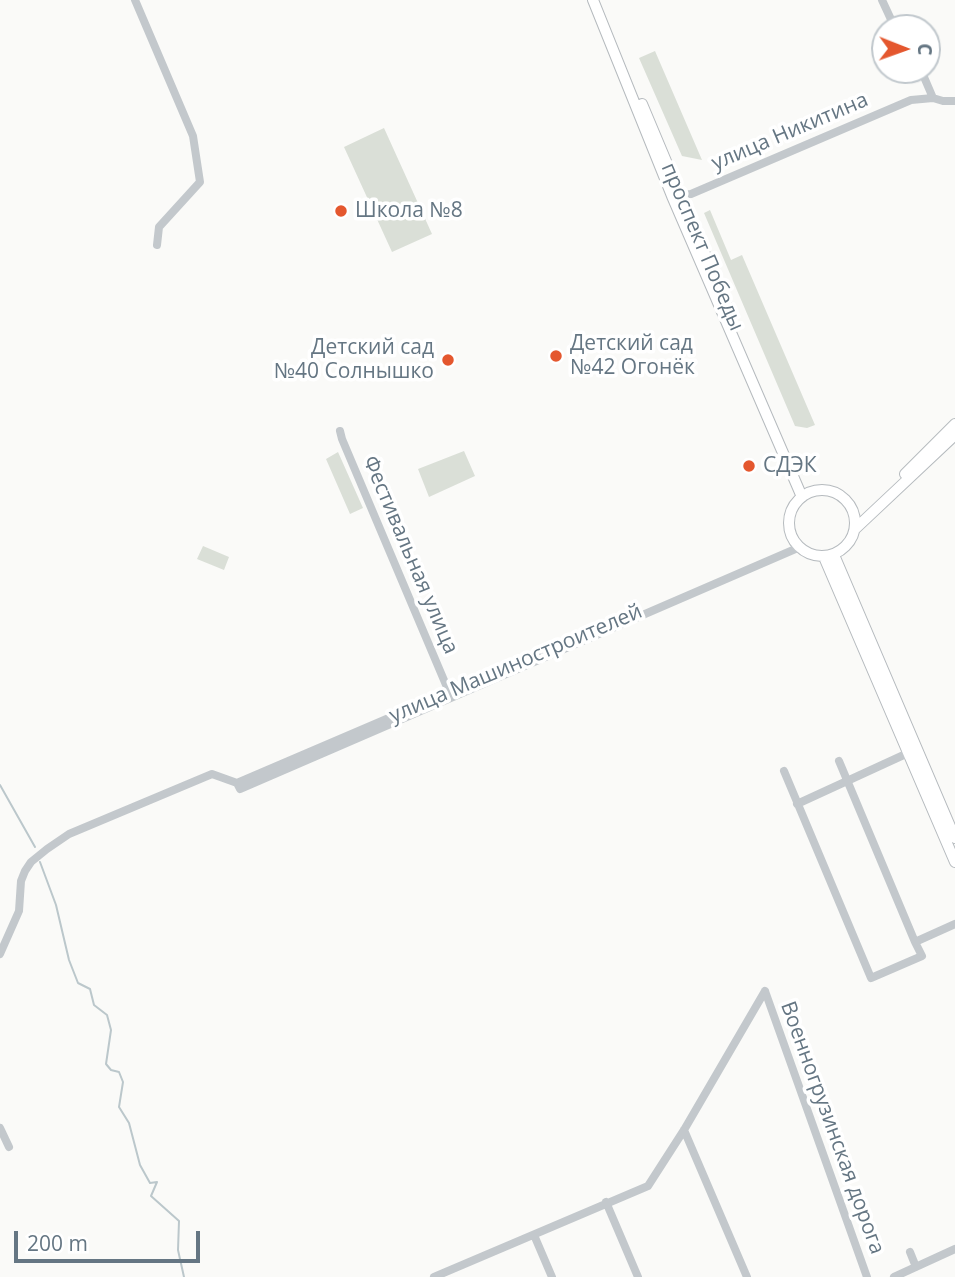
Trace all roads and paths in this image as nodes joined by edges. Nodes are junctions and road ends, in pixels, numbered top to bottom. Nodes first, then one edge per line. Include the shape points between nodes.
1 (135, 0) edge
2 (593, 0) edge
3 (599, 0) edge
4 (927, 84) edge
5 (933, 98) junction
6 (955, 101) edge
7 (680, 195) junction
8 (157, 245) dead end
9 (955, 424) edge
10 (340, 431) dead end
11 (955, 435) edge
12 (804, 496) junction
13 (855, 518) junction
14 (855, 530) junction
15 (797, 545) junction
16 (829, 556) junction
17 (449, 692) junction
18 (908, 753) junction
19 (839, 761) dead end
20 (783, 771) dead end
21 (848, 781) junction
22 (237, 783) junction
23 (797, 804) junction
24 (955, 838) edge
25 (955, 862) edge
26 (955, 924) edge
27 (915, 942) junction
28 (0, 954) edge
29 (0, 1128) edge
30 (684, 1130) junction
31 (9, 1147) dead end
32 (606, 1202) junction
33 (534, 1236) junction
34 (955, 1249) edge
35 (910, 1252) dead end
36 (916, 1267) junction
37 (450, 1274) edge
38 (435, 1277) edge
39 (552, 1277) edge
40 (638, 1277) edge
41 (747, 1277) edge
42 (867, 1277) edge
43 (894, 1277) edge

1 - 8 street via 193,136 200,182 159,228
2 - 12 main road via 672,196
3 - 7 main road, проспект Победы
4 - 5 street
5 - 6 street, улица Никитина
5 - 7 street, улица Никитина via 911,100
7 - 12 main road, проспект Победы
9 - 13 main road via 880,500
10 - 17 street, Фестивальная улица
11 - 14 main road
12 - 13 main road via 816,491 836,493 845,499
12 - 15 main road via 789,517
13 - 14 main road
14 - 16 main road via 844,549
15 - 16 main road via 805,552
15 - 17 street, улица Машиностроителей
15 - 22 street via 240,789
16 - 18 main road
16 - 24 main road
17 - 22 street, улица Машиностроителей
18 - 21 street
18 - 25 main road
19 - 21 street
20 - 23 street
21 - 23 street
21 - 27 street
22 - 28 street via 212,774 69,834 47,849 25,871 19,911
23 - 27 street via 871,978 922,956
26 - 27 street
29 - 31 street
30 - 32 street via 648,1186
30 - 41 street
30 - 42 street, Военногрузинская дорога via 765,991
32 - 33 street
32 - 40 street
33 - 37 street
33 - 39 street
34 - 36 street
35 - 36 street
36 - 43 street
37 - 38 street

